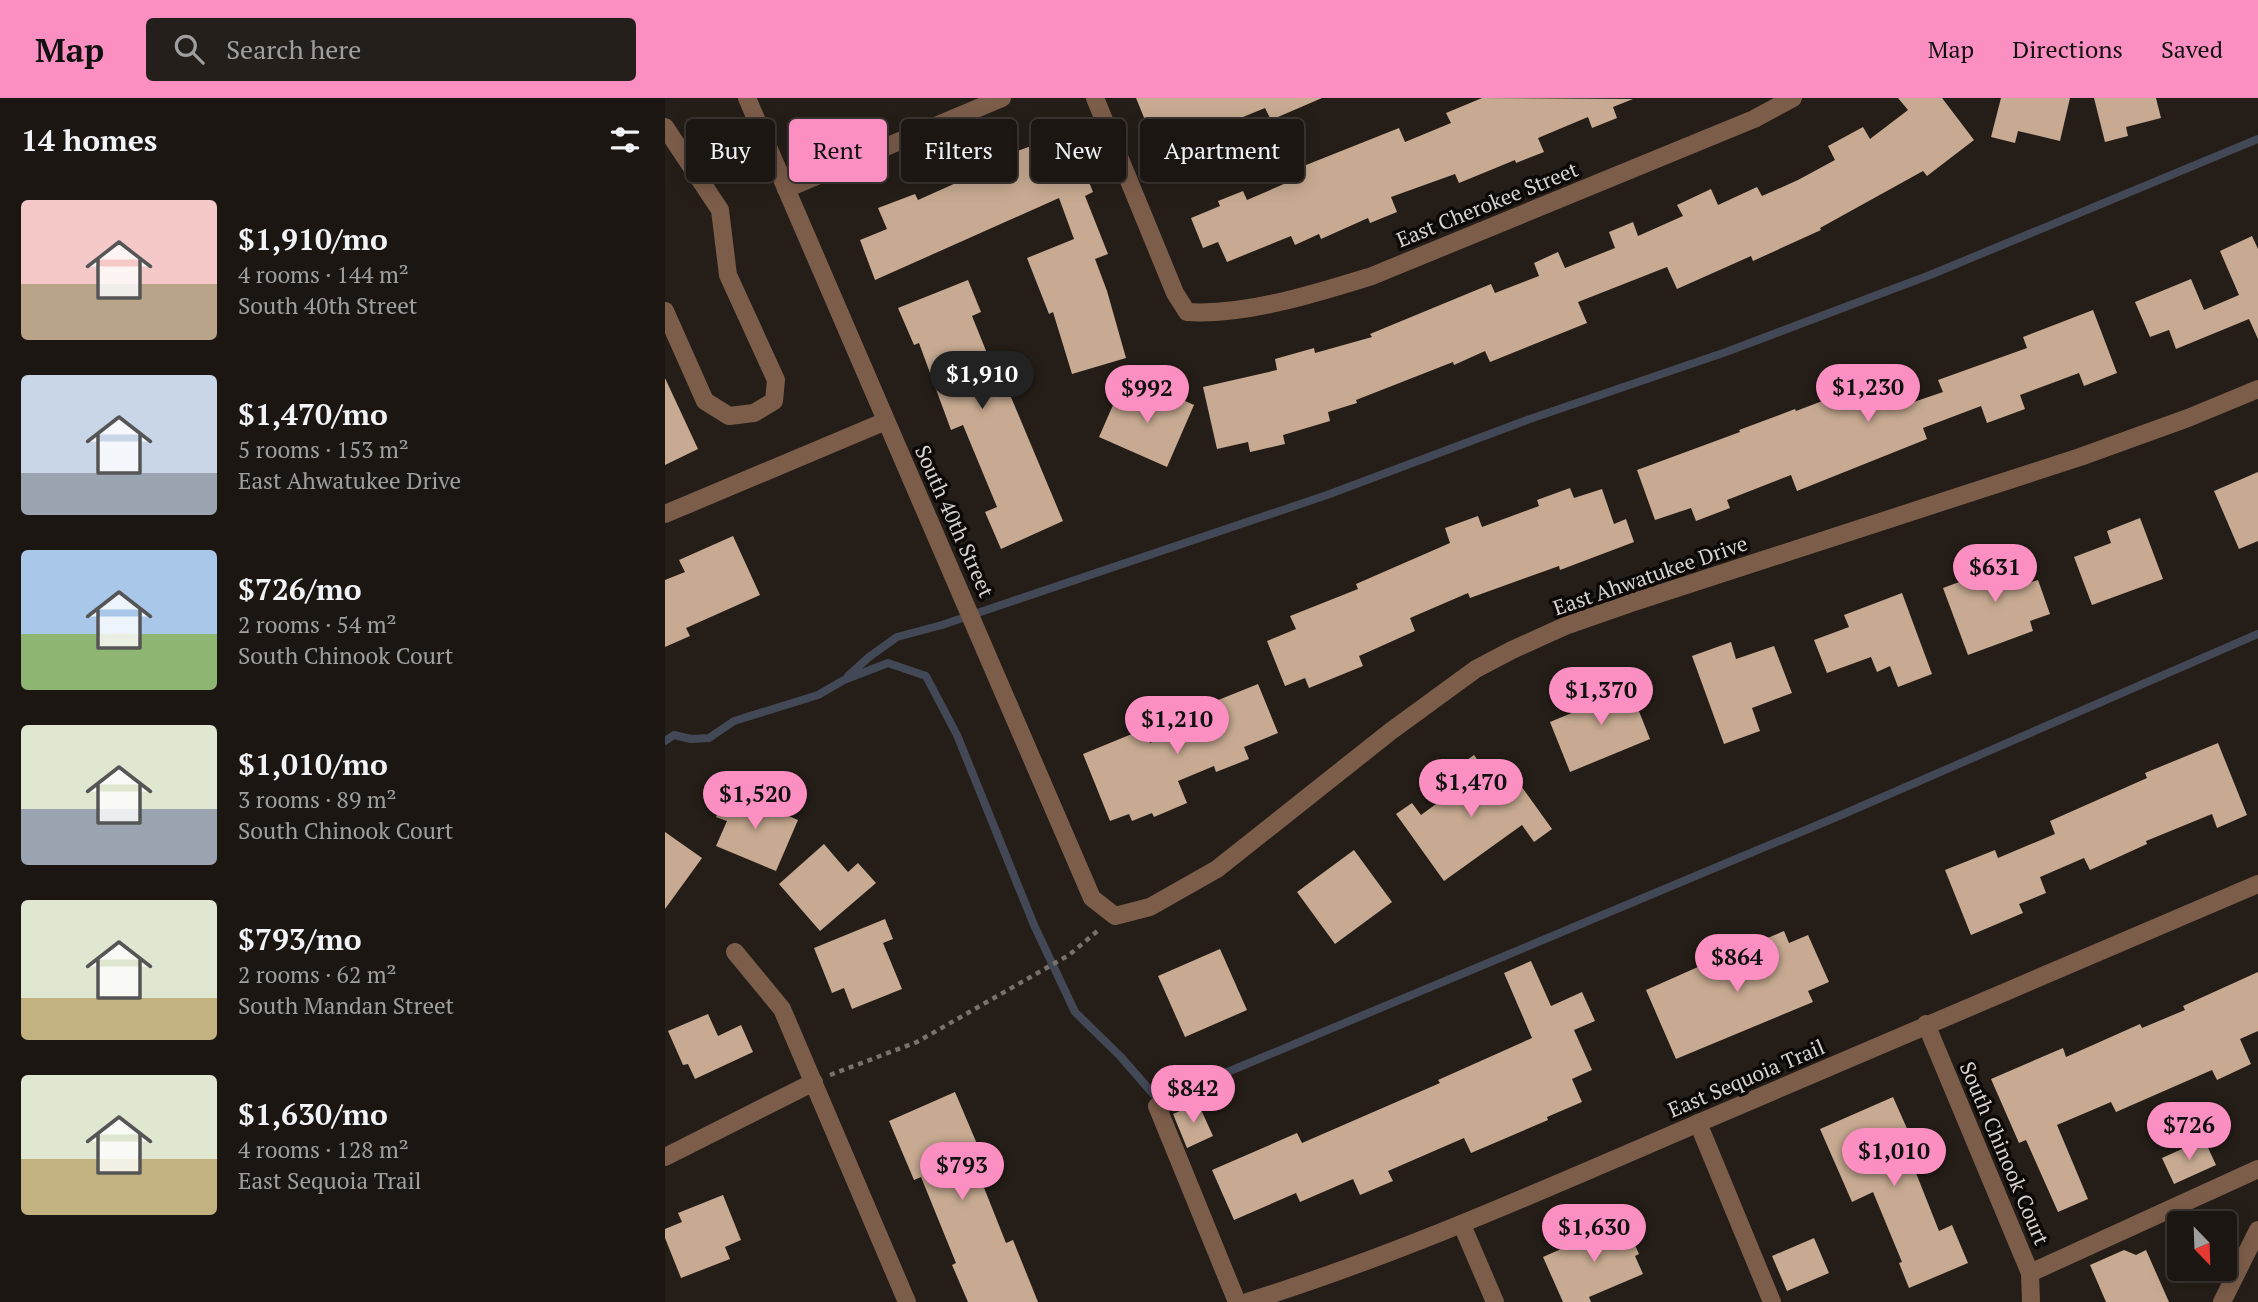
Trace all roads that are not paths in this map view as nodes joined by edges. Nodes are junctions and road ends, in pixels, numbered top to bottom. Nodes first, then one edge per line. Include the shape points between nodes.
1 (747, 98) edge
2 (1002, 98) edge
3 (1095, 98) edge
4 (1794, 98) edge
5 (665, 127) edge
6 (786, 188) junction
7 (665, 311) edge
8 (2258, 388) edge
9 (887, 421) junction
10 (665, 514) edge
11 (2258, 884) edge
12 (1115, 916) joint
13 (735, 952) dead end
14 (1926, 1024) junction
15 (814, 1082) junction
16 (1157, 1106) dead end
17 (1697, 1123) junction
18 (665, 1157) edge
19 (2258, 1169) edge
20 (1462, 1225) junction
21 (2258, 1230) edge
22 (2030, 1273) junction
23 (907, 1302) edge
24 (1237, 1302) edge
25 (1247, 1302) edge
26 (1495, 1302) edge
27 (1772, 1302) edge
28 (2031, 1302) edge
29 (2222, 1302) edge

1 - 6 street, South 40th Street
2 - 6 street
3 - 4 street, East Cherokee Street via 1175,293 1187,312 1211,314 1321,292 1372,276 1754,119
5 - 7 street via 720,210 728,275 776,380 774,401 754,414 729,416 705,401
6 - 9 street, South 40th Street
8 - 12 street, East Ahwatukee Drive via 2080,457 1634,602 1512,650 1435,696 1217,869 1150,907
9 - 10 street
9 - 12 street, South 40th Street via 1092,898
11 - 14 street, East Sequoia Trail
13 - 15 street via 782,1009
14 - 17 street, East Sequoia Trail
14 - 22 street, South Chinook Court
15 - 18 street
15 - 23 street
16 - 24 street
17 - 20 street, East Sequoia Trail
17 - 27 street
19 - 22 street
20 - 25 street, East Sequoia Trail
20 - 26 street
21 - 29 street
22 - 28 street, South Chinook Court

